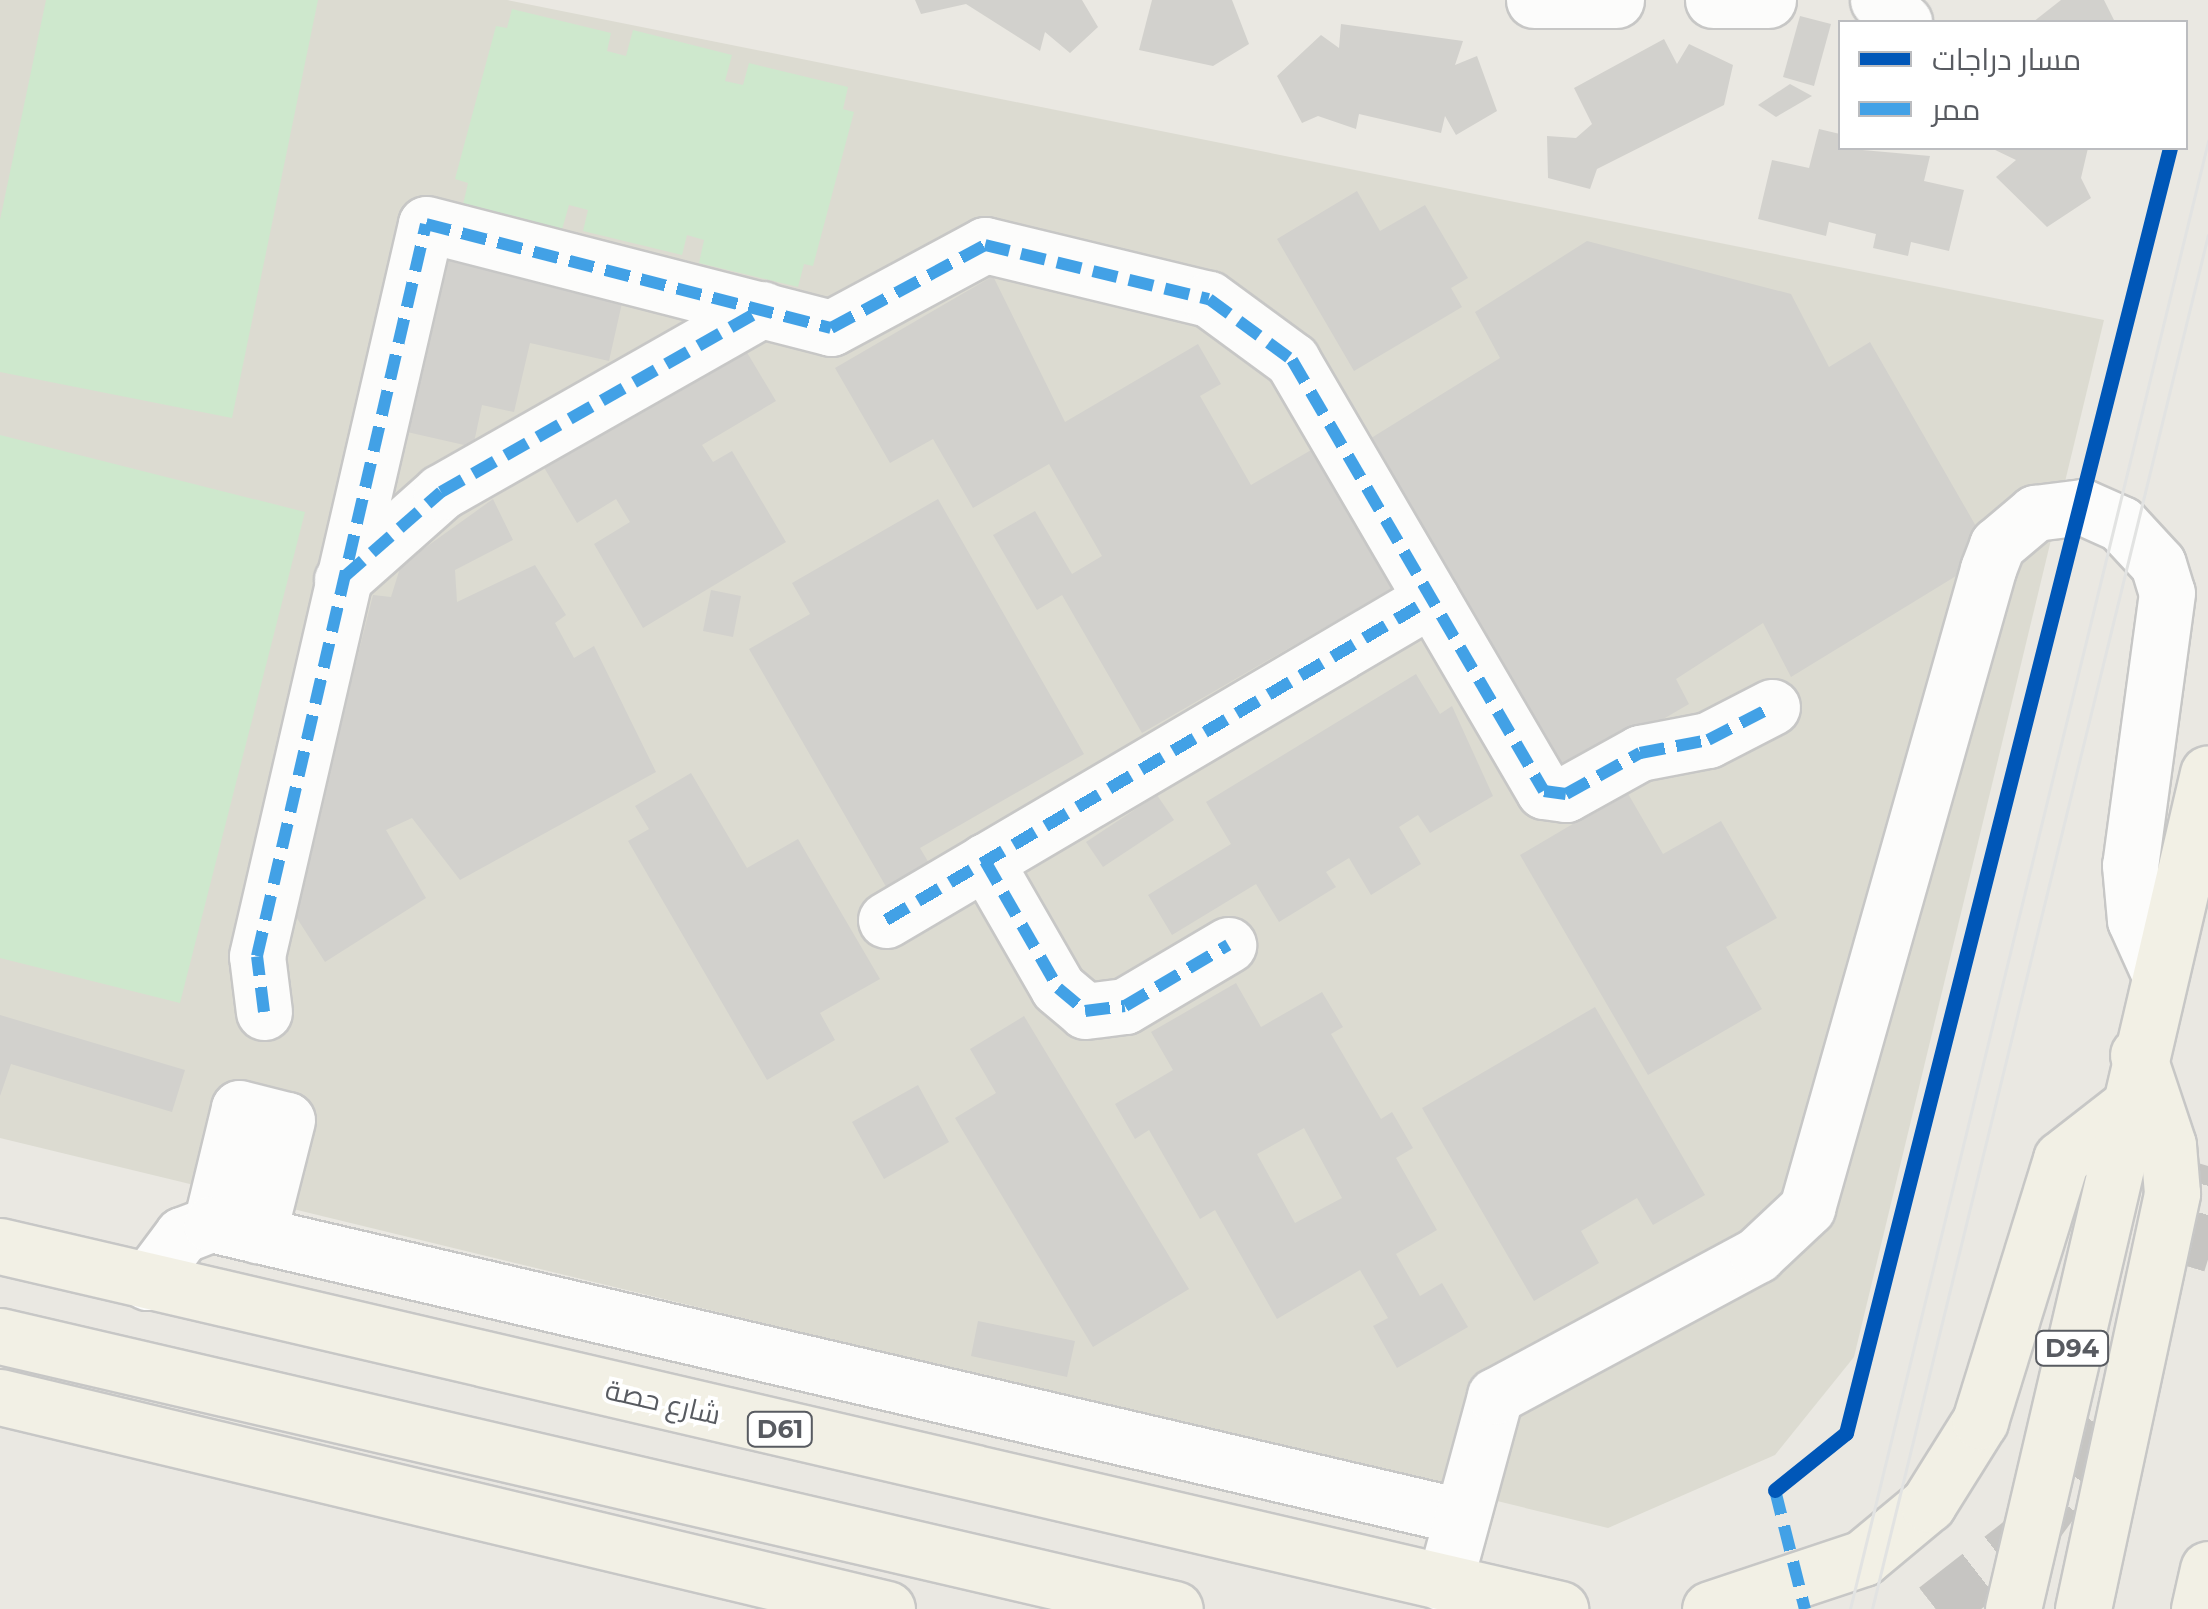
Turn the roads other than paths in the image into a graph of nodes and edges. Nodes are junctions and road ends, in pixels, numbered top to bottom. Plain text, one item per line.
1 (1534, 0) edge
2 (1616, 0) edge
3 (1712, 0) edge
4 (1768, 0) edge
5 (1878, 0) edge
6 (1902, 20) edge
7 (763, 309) junction
8 (342, 580) junction
9 (1432, 599) junction
10 (1772, 707) dead end
11 (2208, 773) edge
12 (984, 861) junction
13 (886, 920) dead end
14 (1228, 944) dead end
15 (2158, 971) junction
16 (264, 1012) dead end
17 (2138, 1056) junction
18 (2125, 1109) junction
19 (263, 1114) dead end
20 (235, 1230) junction
21 (0, 1246) edge
22 (147, 1282) junction
23 (0, 1336) edge
24 (0, 1398) edge
25 (0, 1425) edge
26 (111, 1426) junction
27 (1460, 1516) junction
28 (2208, 1569) edge
29 (1444, 1584) junction
30 (887, 1609) edge
31 (1175, 1609) edge
32 (1560, 1609) edge
33 (1710, 1609) edge
34 (2013, 1609) edge
35 (2083, 1609) edge
36 (2198, 1609) edge

1 - 2 street
3 - 4 street
5 - 6 street
7 - 8 street
7 - 8 street
7 - 9 street
8 - 16 street
9 - 10 street
9 - 12 street
11 - 15 main road, D94
12 - 13 street
12 - 14 street
15 - 17 main road, D94
15 - 27 street
17 - 18 main road, D94
17 - 35 main road
18 - 33 main road
18 - 34 main road, D94
19 - 20 street
20 - 22 street
20 - 27 street
21 - 22 main road, شارع حصة / D61
22 - 29 main road, شارع حصة / D61
23 - 31 main road
24 - 26 main road
25 - 26 main road
26 - 30 main road
27 - 29 street
28 - 36 main road
29 - 32 main road, شارع حصة / D61

